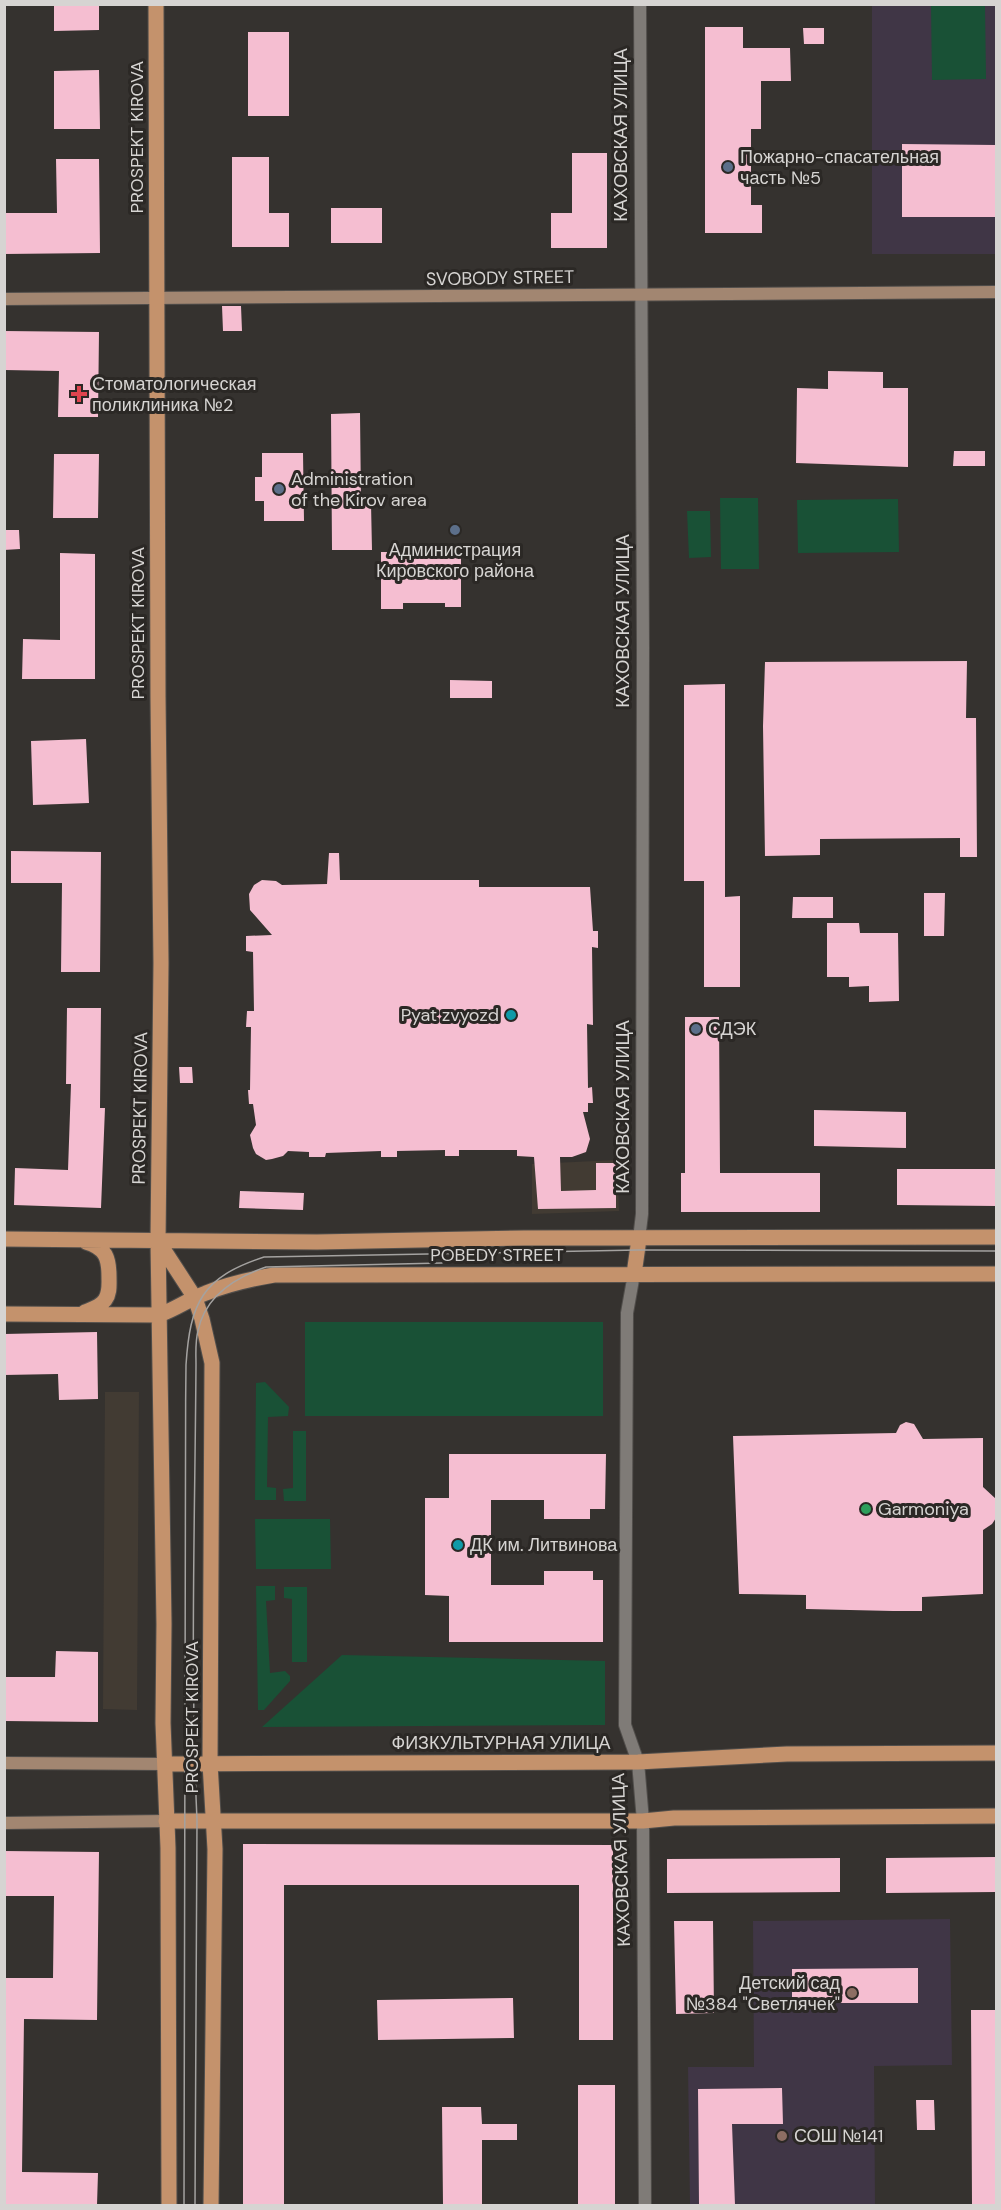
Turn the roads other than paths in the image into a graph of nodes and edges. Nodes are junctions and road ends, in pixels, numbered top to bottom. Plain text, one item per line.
1 (156, 4) edge
2 (640, 4) edge
3 (996, 292) edge
4 (642, 294) junction
5 (158, 298) junction
6 (4, 299) edge
7 (996, 1237) edge
8 (4, 1239) edge
9 (639, 1239) junction
10 (81, 1240) junction
11 (158, 1241) junction
12 (634, 1274) junction
13 (996, 1274) edge
14 (195, 1298) junction
15 (81, 1313) junction
16 (4, 1314) edge
17 (159, 1315) junction
18 (996, 1752) edge
19 (638, 1762) junction
20 (4, 1763) edge
21 (210, 1763) junction
22 (165, 1764) junction
23 (996, 1816) edge
24 (214, 1820) junction
25 (166, 1821) junction
26 (643, 1821) junction
27 (4, 1823) edge
28 (169, 2205) edge
29 (211, 2205) edge
30 (645, 2205) edge

1 - 5 main road, PROSPEKT KIROVA
2 - 4 street, КАХОВСКАЯ УЛИЦА
3 - 4 street, SVOBODY STREET
4 - 5 street, SVOBODY STREET
4 - 9 street, КАХОВСКАЯ УЛИЦА
5 - 6 street, SVOBODY STREET
5 - 11 main road, PROSPEKT KIROVA
7 - 9 main road, POBEDY STREET
8 - 10 main road, POBEDY STREET
9 - 11 main road, POBEDY STREET
9 - 12 main road, КАХОВСКАЯ УЛИЦА
10 - 11 main road, POBEDY STREET
10 - 15 main road
11 - 14 main road, PROSPEKT KIROVA
11 - 17 main road, PROSPEKT KIROVA
12 - 13 main road, POBEDY STREET
12 - 14 main road, POBEDY STREET
12 - 19 street, КАХОВСКАЯ УЛИЦА
14 - 17 main road, POBEDY STREET
14 - 21 main road, PROSPEKT KIROVA
15 - 16 main road, POBEDY STREET
15 - 17 main road, POBEDY STREET
17 - 22 main road, PROSPEKT KIROVA
18 - 19 main road, ФИЗКУЛЬТУРНАЯ УЛИЦА
19 - 21 main road, ФИЗКУЛЬТУРНАЯ УЛИЦА
19 - 26 street, КАХОВСКАЯ УЛИЦА
20 - 22 street, ФИЗКУЛЬТУРНАЯ УЛИЦА
21 - 22 main road, ФИЗКУЛЬТУРНАЯ УЛИЦА
21 - 24 main road, PROSPEKT KIROVA
22 - 25 main road, PROSPEKT KIROVA
23 - 26 main road
24 - 25 main road
24 - 26 main road
24 - 29 main road, PROSPEKT KIROVA
25 - 27 street
25 - 28 main road, PROSPEKT KIROVA
26 - 30 street, КАХОВСКАЯ УЛИЦА

